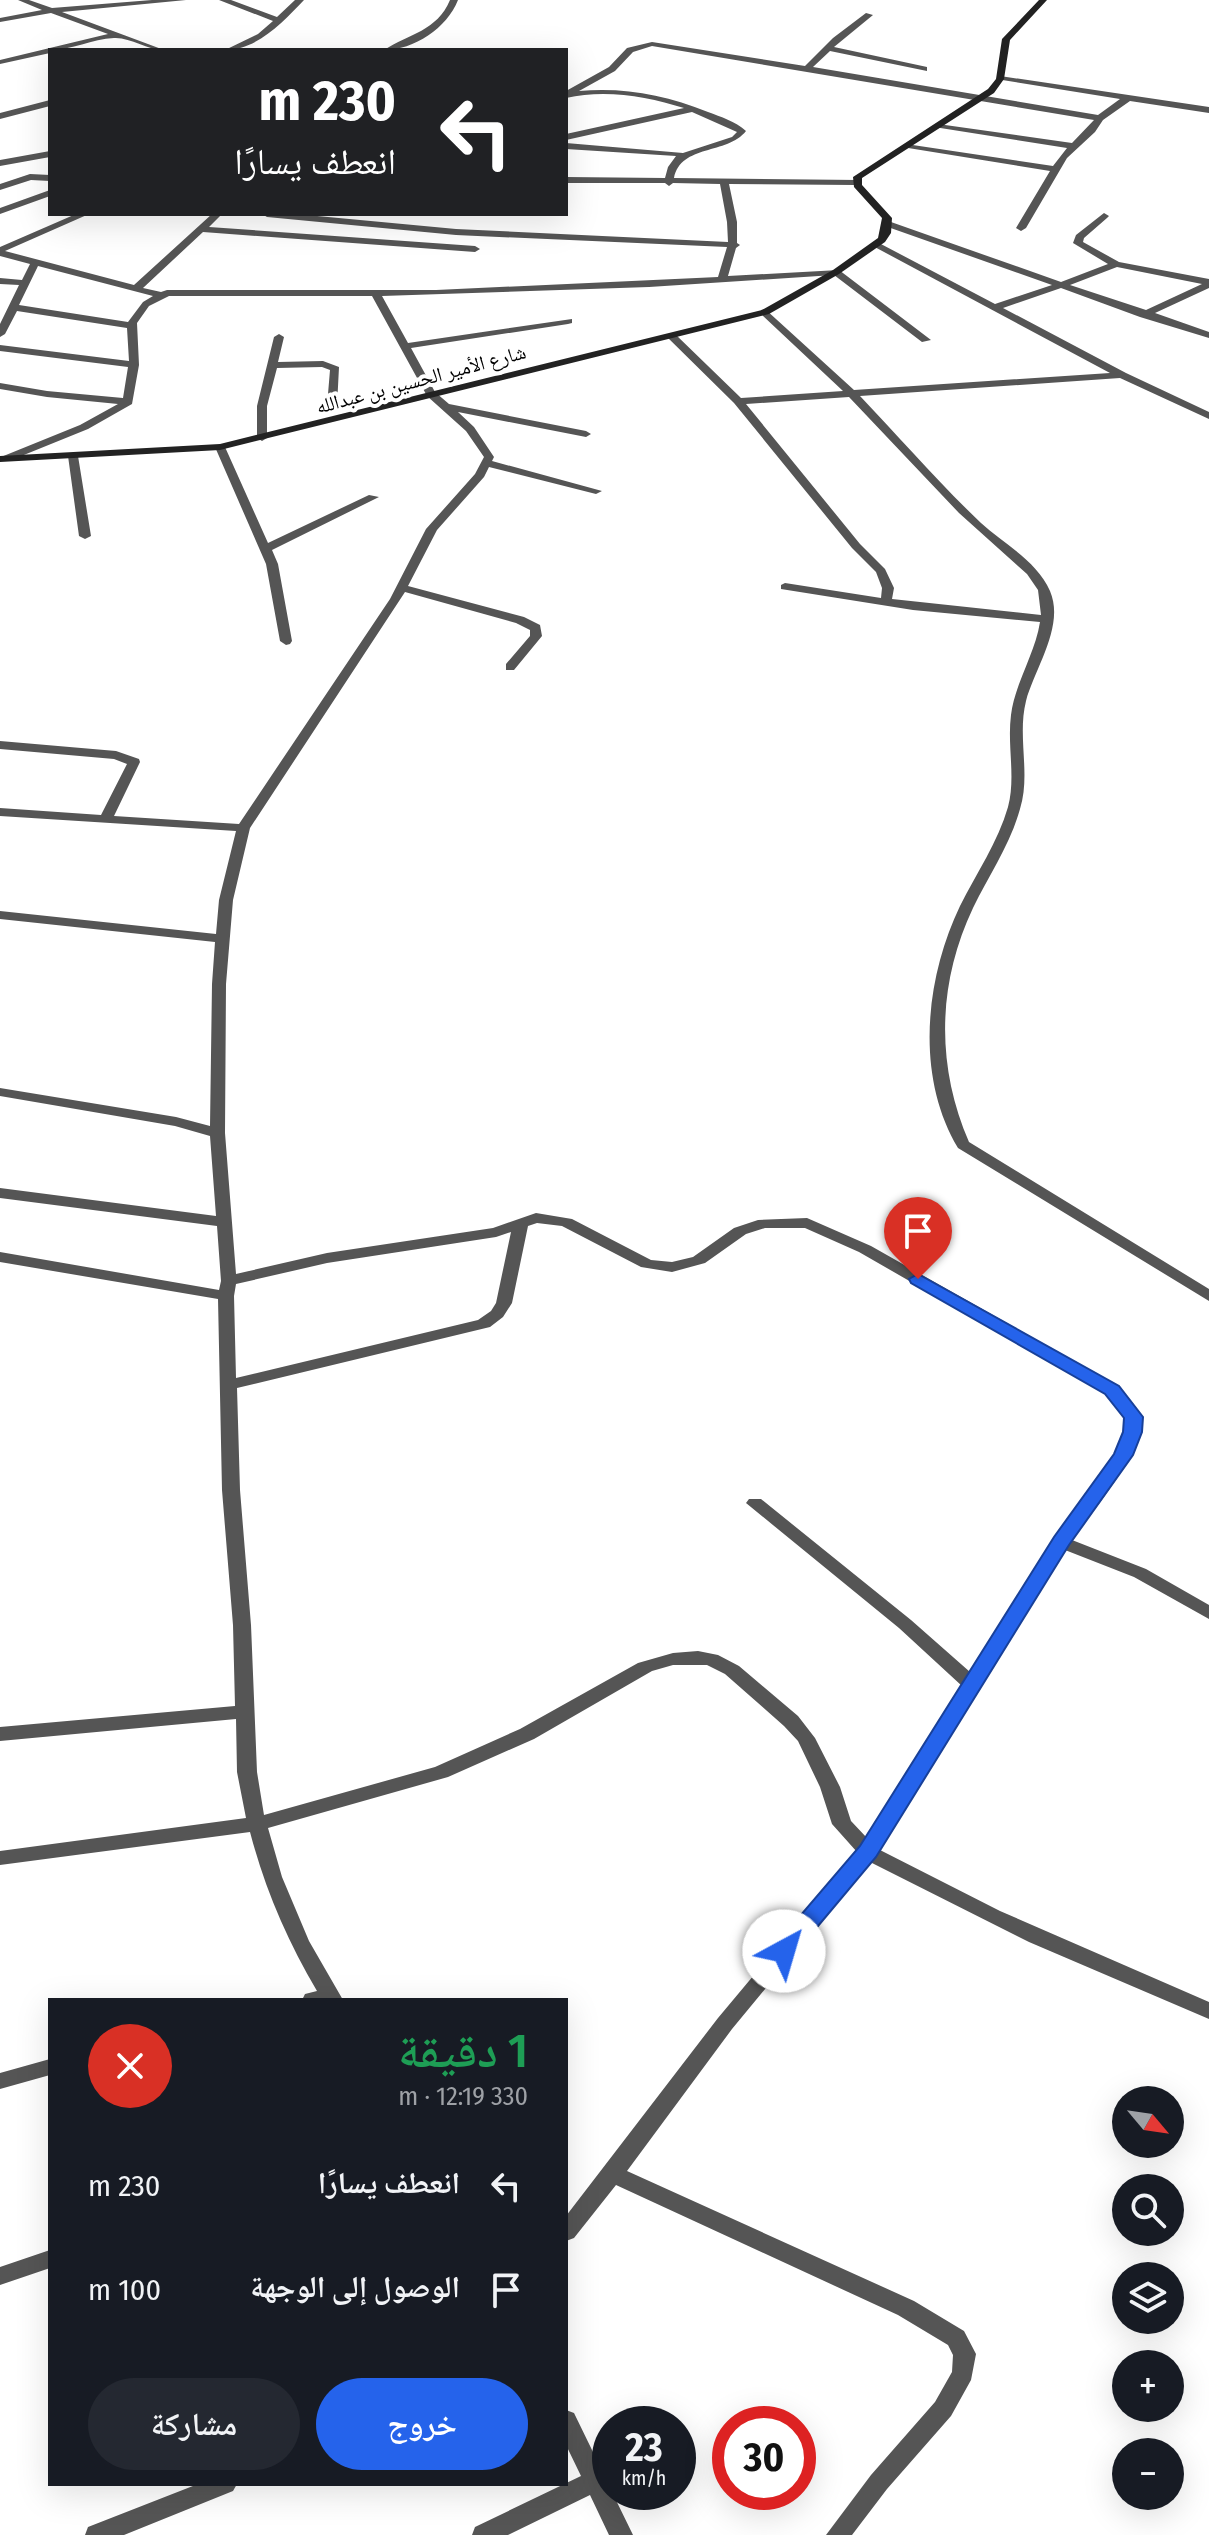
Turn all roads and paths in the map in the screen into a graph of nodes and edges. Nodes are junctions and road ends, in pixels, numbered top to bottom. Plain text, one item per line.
1 (22, 0) edge
2 (182, 0) edge
3 (223, 0) edge
4 (300, 0) edge
5 (454, 0) edge
6 (1043, 0) edge
7 (55, 10) junction
8 (869, 15) dead end
9 (0, 20) edge
10 (279, 20) junction
11 (115, 35) junction
12 (60, 48) edge
13 (154, 48) edge
14 (234, 48) edge
15 (392, 48) edge
16 (829, 48) junction
17 (48, 51) edge
18 (0, 62) edge
19 (924, 69) dead end
20 (806, 70) junction
21 (1000, 79) junction
22 (568, 94) edge
23 (568, 95) edge
24 (981, 98) junction
25 (1128, 98) junction
26 (48, 104) edge
27 (694, 109) junction
28 (1209, 110) edge
29 (0, 116) edge
30 (1100, 118) junction
31 (938, 127) junction
32 (568, 137) edge
33 (568, 146) edge
34 (1073, 146) junction
35 (906, 147) junction
36 (0, 152) edge
37 (48, 154) edge
38 (682, 156) junction
39 (15, 160) junction
40 (0, 163) edge
41 (1055, 169) junction
42 (48, 178) edge
43 (568, 180) edge
44 (855, 182) junction
45 (669, 183) junction
46 (724, 183) junction
47 (0, 187) edge
48 (48, 194) edge
49 (0, 211) edge
50 (80, 216) edge
51 (215, 216) edge
52 (288, 216) edge
53 (1104, 216) dead end
54 (888, 224) junction
55 (1021, 228) dead end
56 (201, 229) junction
57 (735, 245) junction
58 (876, 245) junction
59 (475, 249) dead end
60 (0, 252) edge
61 (35, 263) junction
62 (1116, 264) junction
63 (836, 272) junction
64 (722, 280) junction
65 (0, 281) edge
66 (25, 283) junction
67 (1209, 283) edge
68 (1061, 285) junction
69 (135, 290) junction
70 (375, 293) junction
71 (159, 295) junction
72 (13, 307) junction
73 (993, 308) junction
74 (765, 312) junction
75 (1144, 315) junction
76 (568, 321) dead end
77 (132, 326) junction
78 (0, 334) edge
79 (670, 335) junction
80 (1209, 335) edge
81 (279, 337) dead end
82 (926, 340) dead end
83 (407, 346) junction
84 (0, 348) edge
85 (134, 365) junction
86 (272, 365) junction
87 (1122, 375) junction
88 (0, 386) edge
89 (851, 393) junction
90 (431, 394) junction
91 (738, 401) junction
92 (128, 402) junction
93 (332, 406) dead end
94 (446, 407) junction
95 (1209, 416) edge
96 (586, 434) dead end
97 (262, 438) junction
98 (220, 447) junction
99 (73, 456) junction
100 (4, 457) edge
101 (487, 463) junction
102 (596, 491) dead end
103 (373, 497) dead end
104 (85, 536) dead end
105 (267, 548) junction
106 (785, 587) dead end
107 (402, 588) junction
108 (886, 602) junction
109 (1046, 619) junction
110 (286, 641) dead end
111 (510, 667) dead end
112 (0, 745) edge
113 (0, 812) edge
114 (105, 820) junction
115 (243, 828) junction
116 (0, 915) edge
117 (222, 939) junction
118 (0, 1092) edge
119 (217, 1133) junction
120 (0, 1193) edge
121 (223, 1222) junction
122 (520, 1225) junction
123 (0, 1257) edge
124 (227, 1288) junction
125 (1209, 1296) edge
126 (228, 1385) junction
127 (755, 1503) dead end
128 (1061, 1542) junction
129 (1209, 1613) edge
130 (972, 1684) junction
131 (245, 1712) junction
132 (0, 1734) edge
133 (256, 1824) junction
134 (868, 1852) junction
135 (0, 1858) edge
136 (325, 1998) edge
137 (1209, 2011) edge
138 (48, 2068) edge
139 (0, 2081) edge
140 (615, 2175) junction
141 (568, 2230) edge
142 (48, 2260) edge
143 (0, 2276) edge
144 (568, 2424) edge
145 (592, 2475) edge
146 (592, 2482) edge
147 (220, 2486) edge
148 (609, 2510) edge
149 (97, 2535) edge
150 (484, 2535) edge
151 (621, 2535) edge
152 (838, 2535) edge

1 - 7 street
2 - 7 street
3 - 10 street
4 - 10 street
5 - 15 street
6 - 21 street
7 - 9 street
7 - 11 street
8 - 16 street
10 - 14 street
11 - 12 street
11 - 13 street
16 - 19 street
16 - 20 street
17 - 18 street
20 - 22 street
20 - 24 street
21 - 24 street
21 - 25 street
23 - 27 street
24 - 30 street
24 - 31 street
25 - 28 street
25 - 30 street
26 - 29 street
27 - 32 street
27 - 38 street
30 - 34 street
31 - 34 street
31 - 35 street
33 - 38 street
34 - 41 street
35 - 41 street
35 - 44 street
36 - 39 street
37 - 39 street
38 - 45 street
39 - 40 street
41 - 55 street
42 - 47 street
43 - 45 street
44 - 46 street
44 - 54 street
45 - 46 street
46 - 57 street
48 - 49 street
50 - 60 street
51 - 56 street
52 - 57 street
53 - 62 street
54 - 58 street
54 - 68 street
56 - 59 street
56 - 69 street
57 - 64 street
58 - 63 street, شارع الأمير الحسين بن عبدالله
58 - 73 street
60 - 61 street
61 - 66 street
61 - 69 street
62 - 67 street
62 - 68 street
63 - 64 street
63 - 74 street, شارع الأمير الحسين بن عبدالله
63 - 82 street
64 - 70 street
65 - 66 street
66 - 72 street
67 - 75 street
68 - 73 street
68 - 75 street
69 - 71 street
70 - 71 street
70 - 83 street
71 - 77 street
72 - 77 street
72 - 78 street
73 - 87 street
74 - 79 street, شارع الأمير الحسين بن عبدالله
74 - 89 street
75 - 80 street
76 - 83 street
77 - 85 street
79 - 90 street, شارع الأمير الحسين بن عبدالله
79 - 91 street
81 - 86 street
83 - 90 street
84 - 85 street
85 - 92 street
86 - 93 street
86 - 97 street
87 - 89 street
87 - 95 street
88 - 92 street
89 - 91 street
89 - 109 street
90 - 94 street
90 - 97 street, شارع الأمير الحسين بن عبدالله
91 - 108 street
92 - 100 street
94 - 96 street
94 - 101 street
97 - 98 street, شارع الأمير الحسين بن عبدالله
98 - 99 street, شارع الأمير الحسين بن عبدالله
98 - 105 street
99 - 100 street, شارع الأمير الحسين بن عبدالله
99 - 104 street
101 - 102 street
101 - 107 street
103 - 105 street
105 - 110 street
106 - 108 street
107 - 111 street
107 - 115 street
108 - 109 street
109 - 125 street
112 - 114 street
113 - 114 street
114 - 115 street
115 - 117 street
116 - 117 street
117 - 119 street
118 - 119 street
119 - 121 street
120 - 121 street
121 - 124 street
122 - 124 street
122 - 126 street
122 - 128 street
123 - 124 street
124 - 126 street
126 - 131 street
127 - 130 street
128 - 129 street
128 - 130 street
130 - 134 street
131 - 132 street
131 - 133 street
133 - 134 street
133 - 135 street
133 - 136 street
134 - 137 street
134 - 140 street
138 - 139 street
140 - 141 street
140 - 152 street
142 - 143 street
144 - 145 street
146 - 150 street
147 - 149 street
148 - 151 street

